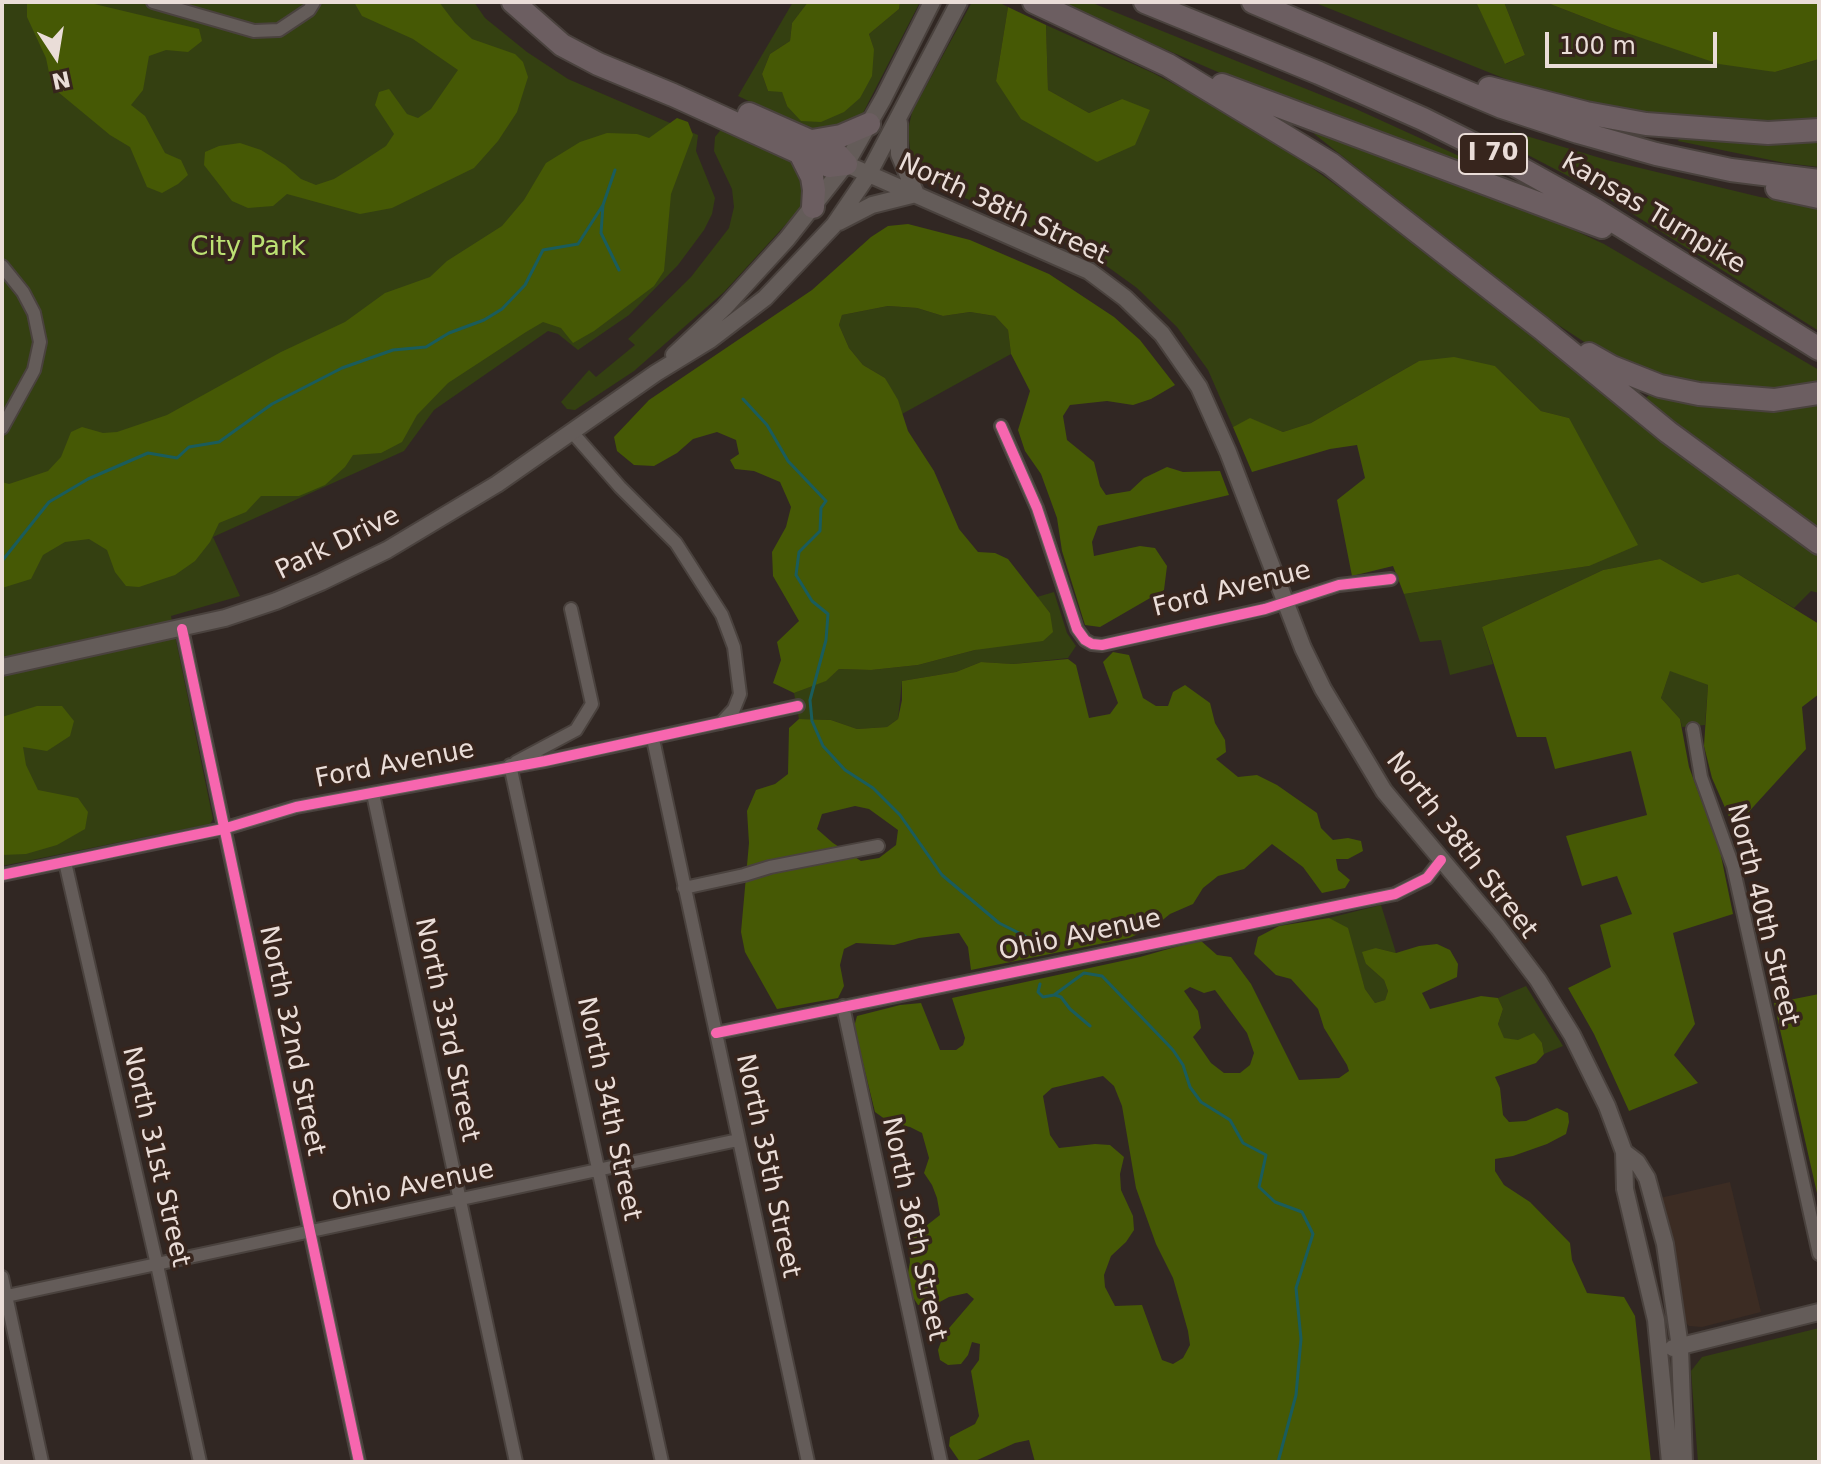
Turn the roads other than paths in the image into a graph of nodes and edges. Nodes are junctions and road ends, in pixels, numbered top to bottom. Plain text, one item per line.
1 (153, 2) edge
2 (314, 2) edge
3 (513, 2) edge
4 (532, 2) edge
5 (932, 2) edge
6 (959, 2) edge
7 (1145, 2) edge
8 (1253, 2) edge
9 (1041, 6) edge
10 (1168, 65) junction
11 (1398, 65) junction
12 (677, 90) junction
13 (899, 116) junction
14 (869, 124) junction
15 (1819, 130) edge
16 (806, 147) junction
17 (846, 164) junction
18 (1731, 170) junction
19 (868, 175) junction
20 (1819, 181) edge
21 (916, 194) junction
22 (1819, 197) edge
23 (813, 207) junction
24 (834, 225) junction
25 (1662, 252) junction
26 (2, 266) edge
27 (1541, 328) junction
28 (1819, 349) edge
29 (656, 373) junction
30 (1819, 393) edge
31 (1001, 426) dead end
32 (2, 428) edge
33 (571, 431) junction
34 (1819, 543) edge
35 (1391, 579) dead end
36 (1285, 601) junction
37 (571, 609) dead end
38 (182, 629) junction
39 (2, 667) edge
40 (798, 706) dead end
41 (721, 724) junction
42 (1693, 729) dead end
43 (653, 739) junction
44 (510, 765) junction
45 (373, 794) junction
46 (223, 829) junction
47 (878, 846) dead end
48 (1441, 860) junction
49 (65, 862) junction
50 (2, 875) edge
51 (684, 888) junction
52 (843, 1006) junction
53 (716, 1033) junction
54 (738, 1140) junction
55 (1624, 1152) junction
56 (599, 1170) junction
57 (459, 1199) junction
58 (310, 1232) junction
59 (1819, 1254) edge
60 (157, 1265) junction
61 (2, 1277) edge
62 (4, 1296) edge
63 (1819, 1312) edge
64 (1680, 1347) junction
65 (1660, 1351) junction
66 (42, 1462) edge
67 (200, 1462) edge
68 (359, 1462) edge
69 (516, 1462) edge
70 (662, 1462) edge
71 (808, 1462) edge
72 (941, 1462) edge
73 (1670, 1462) edge
74 (1684, 1462) edge

1 - 2 street
3 - 12 highway
4 - 12 highway
5 - 14 main road, Park Drive
6 - 13 main road, Park Drive
7 - 25 highway, Kansas Turnpike / I 70
8 - 11 highway, Kansas Turnpike / I 70
9 - 10 highway
10 - 25 highway
10 - 27 highway
11 - 15 highway
11 - 18 highway, Kansas Turnpike / I 70
12 - 16 highway
13 - 19 main road, Park Drive
13 - 21 main road
14 - 16 highway
14 - 17 main road, Park Drive
16 - 17 highway
16 - 23 highway
17 - 19 main road, North 38th Street
17 - 23 main road, Park Drive
18 - 20 highway, Kansas Turnpike / I 70
18 - 22 highway
19 - 21 main road, North 38th Street
19 - 24 main road, Park Drive
21 - 24 main road
21 - 36 main road, North 38th Street
23 - 29 main road, Park Drive
24 - 29 main road, Park Drive
25 - 28 highway, Kansas Turnpike / I 70
26 - 32 street
27 - 30 highway
27 - 34 highway
29 - 33 main road, Park Drive
31 - 36 street, Ford Avenue
33 - 38 main road, Park Drive
33 - 41 street
35 - 36 street, Ford Avenue
36 - 48 main road, North 38th Street
37 - 44 street
38 - 39 main road, Park Drive
38 - 46 street, North 32nd Street
40 - 41 street, Ford Avenue
41 - 43 street, Ford Avenue
42 - 59 street, North 40th Street
43 - 44 street, Ford Avenue
43 - 51 street, North 35th Street
44 - 45 street, Ford Avenue
44 - 56 street, North 34th Street
45 - 46 street, Ford Avenue
45 - 57 street, North 33rd Street
46 - 49 street, Ford Avenue
46 - 58 street, North 32nd Street
47 - 51 street
48 - 52 street, Ohio Avenue
48 - 55 main road, North 38th Street
49 - 50 street, Ford Avenue
49 - 60 street, North 31st Street
51 - 53 street, North 35th Street
52 - 53 street, Ohio Avenue
52 - 72 street, North 36th Street
53 - 54 street, North 35th Street
54 - 56 street, Ohio Avenue
54 - 71 street, North 35th Street
55 - 64 main road, North 38th Street
55 - 65 main road, North 38th Street
56 - 57 street, Ohio Avenue
56 - 70 street, North 34th Street
57 - 58 street, Ohio Avenue
57 - 69 street, North 33rd Street
58 - 60 street, Ohio Avenue
58 - 68 street, North 32nd Street
60 - 62 street, Ohio Avenue
60 - 67 street, North 31st Street
61 - 62 street
62 - 66 street
63 - 64 main road
64 - 65 main road
64 - 74 main road, North 38th Street
65 - 73 main road, North 38th Street

